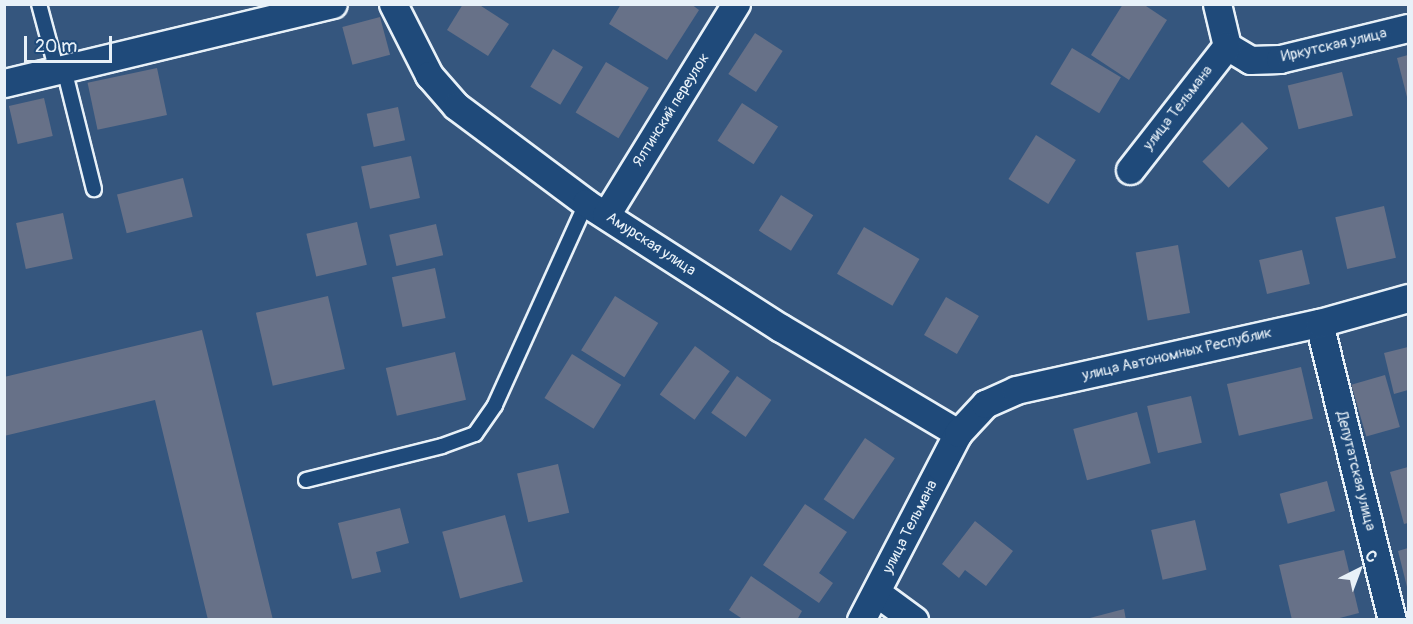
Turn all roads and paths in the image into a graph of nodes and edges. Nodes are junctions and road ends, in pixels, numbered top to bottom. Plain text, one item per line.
1 (39, 4) edge
2 (333, 4) edge
3 (393, 4) edge
4 (736, 4) edge
5 (1217, 4) edge
6 (1408, 28) edge
7 (1227, 46) junction
8 (60, 70) junction
9 (4, 83) edge
10 (1130, 170) dead end
11 (94, 189) dead end
12 (596, 209) junction
13 (1408, 298) edge
14 (1319, 322) junction
15 (958, 433) junction
16 (306, 480) dead end
17 (876, 593) junction
18 (861, 620) edge
19 (914, 620) edge
20 (1392, 620) edge

1 - 8 lane
2 - 8 street
3 - 12 street, Амурская улица
4 - 12 street, Ялтинский переулок
5 - 7 street
6 - 7 street, Иркутская улица
7 - 10 street, улица Тельмана
8 - 9 street
8 - 11 lane
12 - 15 street, Амурская улица
12 - 16 lane
13 - 14 street, улица Автономных Республик
14 - 15 street, улица Автономных Республик
14 - 20 street, Депутатская улица
15 - 17 street, улица Тельмана
17 - 18 street, улица Тельмана
17 - 19 street

